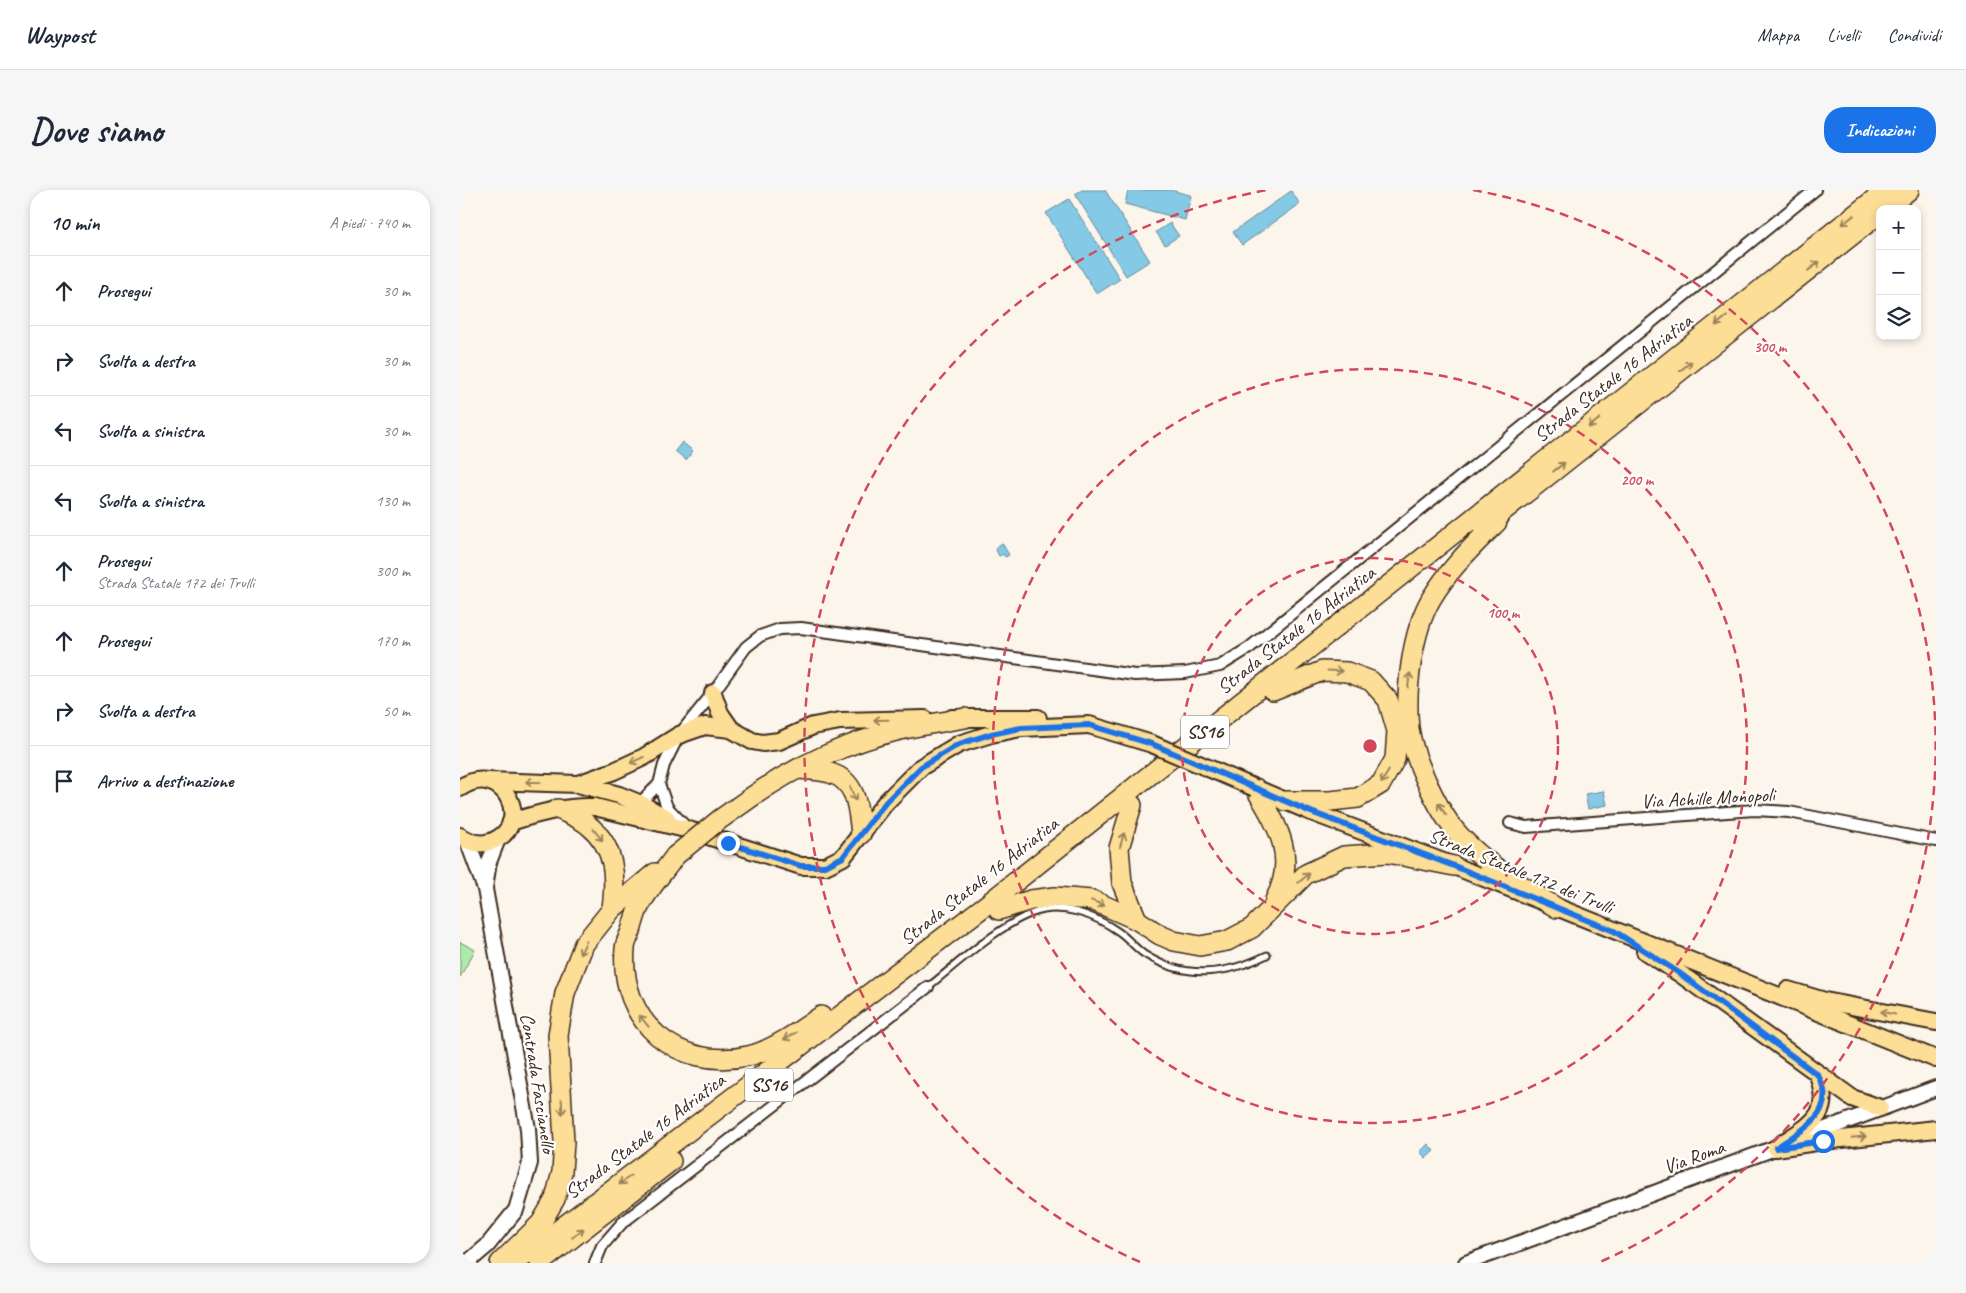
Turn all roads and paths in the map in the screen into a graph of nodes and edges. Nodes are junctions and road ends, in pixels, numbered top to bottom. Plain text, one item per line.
1 (1815, 190) edge
2 (1886, 190) edge
3 (1909, 190) edge
4 (1891, 205) edge
5 (1876, 216) edge
6 (1530, 490) junction
7 (1272, 691) junction
8 (713, 693) junction
9 (965, 718) junction
10 (1089, 725) junction
11 (731, 729) junction
12 (679, 736) junction
13 (798, 769) junction
14 (489, 781) junction
15 (578, 784) junction
16 (658, 784) junction
17 (463, 785) edge
18 (1255, 788) junction
19 (1285, 801) junction
20 (641, 804) junction
21 (1132, 805) junction
22 (558, 809) junction
23 (626, 814) junction
24 (511, 822) junction
25 (1510, 823) dead end
26 (689, 830) junction
27 (861, 834) junction
28 (463, 838) edge
29 (498, 839) junction
30 (1936, 841) edge
31 (675, 856) junction
32 (1454, 866) junction
33 (1018, 881) junction
34 (485, 889) junction
35 (1557, 908) junction
36 (612, 910) junction
37 (999, 910) junction
38 (1269, 912) junction
39 (1137, 920) junction
40 (1614, 931) junction
41 (1267, 955) dead end
42 (1704, 967) junction
43 (928, 987) joint
44 (1936, 1022) edge
45 (1936, 1059) edge
46 (1818, 1075) junction
47 (1936, 1088) edge
48 (1880, 1108) junction
49 (1936, 1129) edge
50 (1776, 1148) junction
51 (1493, 1258) edge
52 (467, 1263) edge
53 (500, 1263) edge
54 (515, 1263) edge
55 (540, 1263) edge
56 (595, 1263) edge
57 (1466, 1263) edge

1 - 8 street
2 -> 33 highway, Strada Statale 16 Adriatica / SS16
3 - 4 highway
6 -> 5 highway, Strada Statale 16 Adriatica / SS16
6 - 7 highway, Strada Statale 16 Adriatica / SS16
35 -> 6 highway
7 -> 19 highway
7 - 21 highway, Strada Statale 16 Adriatica / SS16
8 - 11 main road
8 - 12 street
9 - 10 main road
9 -> 11 main road
9 - 13 highway
10 - 18 main road, Strada Statale 172 dei Trulli, bridge
10 - 27 main road
11 - 12 main road
12 -> 15 main road
12 - 16 street
13 -> 27 highway
13 - 31 highway, bridge
15 -> 14 main road
14 - 17 main road
14 - 24 main road
15 - 20 main road
16 - 20 street
16 - 26 street
18 - 19 main road, Strada Statale 172 dei Trulli
18 - 38 highway
19 - 32 main road, Strada Statale 172 dei Trulli
20 - 23 street
20 - 26 main road
21 - 37 highway, Strada Statale 16 Adriatica / SS16
39 -> 21 highway
22 - 23 main road
22 - 24 main road
22 -> 36 highway
23 - 26 main road
24 - 29 main road
25 - 30 street, Via Achille Monopoli
26 - 27 main road
28 - 29 main road
28 - 34 street, Contrada Fascianello
29 - 34 street, Contrada Fascianello
33 -> 31 highway
31 - 36 highway
32 - 35 main road, Strada Statale 172 dei Trulli
38 -> 32 highway
33 -> 54 highway, Strada Statale 16 Adriatica / SS16
34 - 52 street, Contrada Fascianello
35 - 40 main road, Strada Statale 172 dei Trulli
36 -> 53 highway
37 -> 39 highway
55 -> 37 highway, Strada Statale 16 Adriatica / SS16
38 - 39 highway
40 - 42 main road, Strada Statale 172 dei Trulli
40 - 46 main road
41 - 43 lane
44 -> 42 main road
42 - 45 main road, Strada Statale 172 dei Trulli
43 - 56 street
46 - 48 main road
46 - 50 main road
47 - 48 street, Via Roma
48 - 50 street, Via Roma
50 -> 49 main road
50 - 51 street, Via Roma
51 - 57 street, Via Roma

